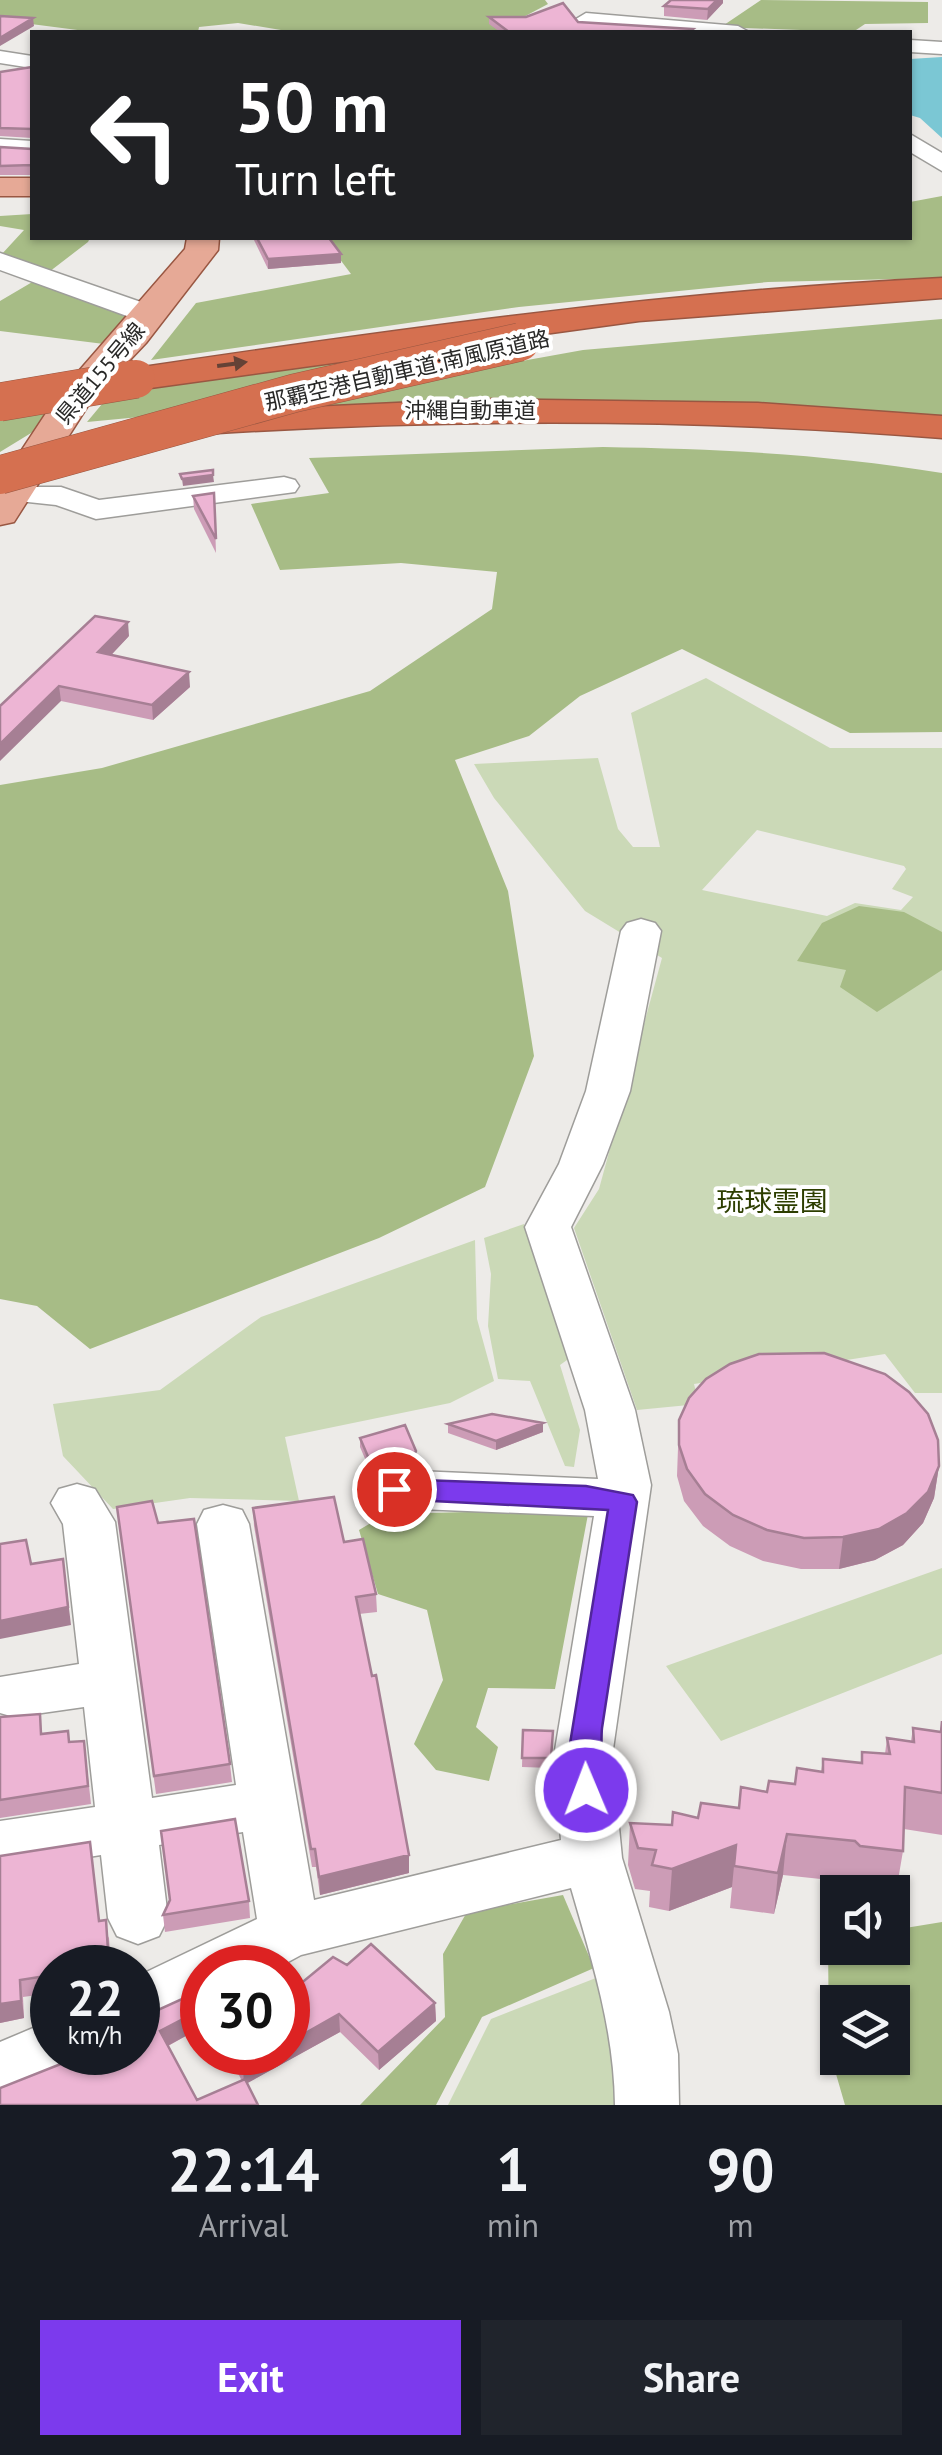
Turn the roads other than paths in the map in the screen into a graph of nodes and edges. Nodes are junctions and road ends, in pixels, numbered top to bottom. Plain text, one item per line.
1 (570, 0) edge
2 (727, 9) dead end
3 (592, 26) edge
4 (696, 29) junction
5 (710, 30) edge
6 (912, 46) edge
7 (942, 48) edge
8 (0, 57) edge
9 (30, 62) edge
10 (912, 142) edge
11 (0, 146) edge
12 (30, 148) edge
13 (942, 164) edge
14 (0, 187) edge
15 (30, 187) edge
16 (204, 240) edge
17 (0, 260) edge
18 (942, 288) edge
19 (942, 302) edge
20 (148, 314) junction
21 (119, 374) junction
22 (0, 386) edge
23 (0, 402) edge
24 (942, 427) edge
25 (140, 436) junction
26 (0, 444) edge
27 (942, 445) edge
28 (3, 486) edge
29 (284, 486) dead end
30 (642, 930) dead end
31 (394, 1489) dead end
32 (623, 1502) junction
33 (77, 1503) dead end
34 (224, 1524) dead end
35 (108, 1682) junction
36 (14, 1695) dead end
37 (267, 1804) junction
38 (126, 1827) junction
39 (0, 1846) edge
40 (592, 1858) junction
41 (138, 1918) dead end
42 (290, 1932) junction
43 (263, 1945) edge
44 (30, 2059) edge
45 (0, 2074) edge
46 (647, 2105) edge

1 - 3 street
2 - 4 street
3 - 4 street
4 - 5 street
6 - 7 street
8 - 9 street
10 - 13 street
11 - 12 street
14 - 15 main road
16 - 20 main road, 県道155号線
17 - 20 street
21 -> 18 highway, 那覇空港自動車道;南風原道路
19 - 28 highway, 那覇空港自動車道;南風原道路, bridge
20 - 21 main road, 県道155号線
21 - 22 street
21 - 23 highway, 那覇空港自動車道;南風原道路, bridge
21 - 28 main road, 県道155号線
24 - 25 highway, 沖縄自動車道
25 - 26 highway, 沖縄自動車道
25 - 27 highway, 沖縄自動車道
25 - 28 highway, 沖縄自動車道, bridge
28 - 29 street
30 - 32 street
31 - 32 street
32 - 40 street
33 - 35 street
34 - 37 street
35 - 36 street
35 - 38 street
37 - 38 street
37 - 42 street
38 - 39 street
38 - 41 street
40 - 42 street
40 - 46 street
42 - 43 street
44 - 45 street

